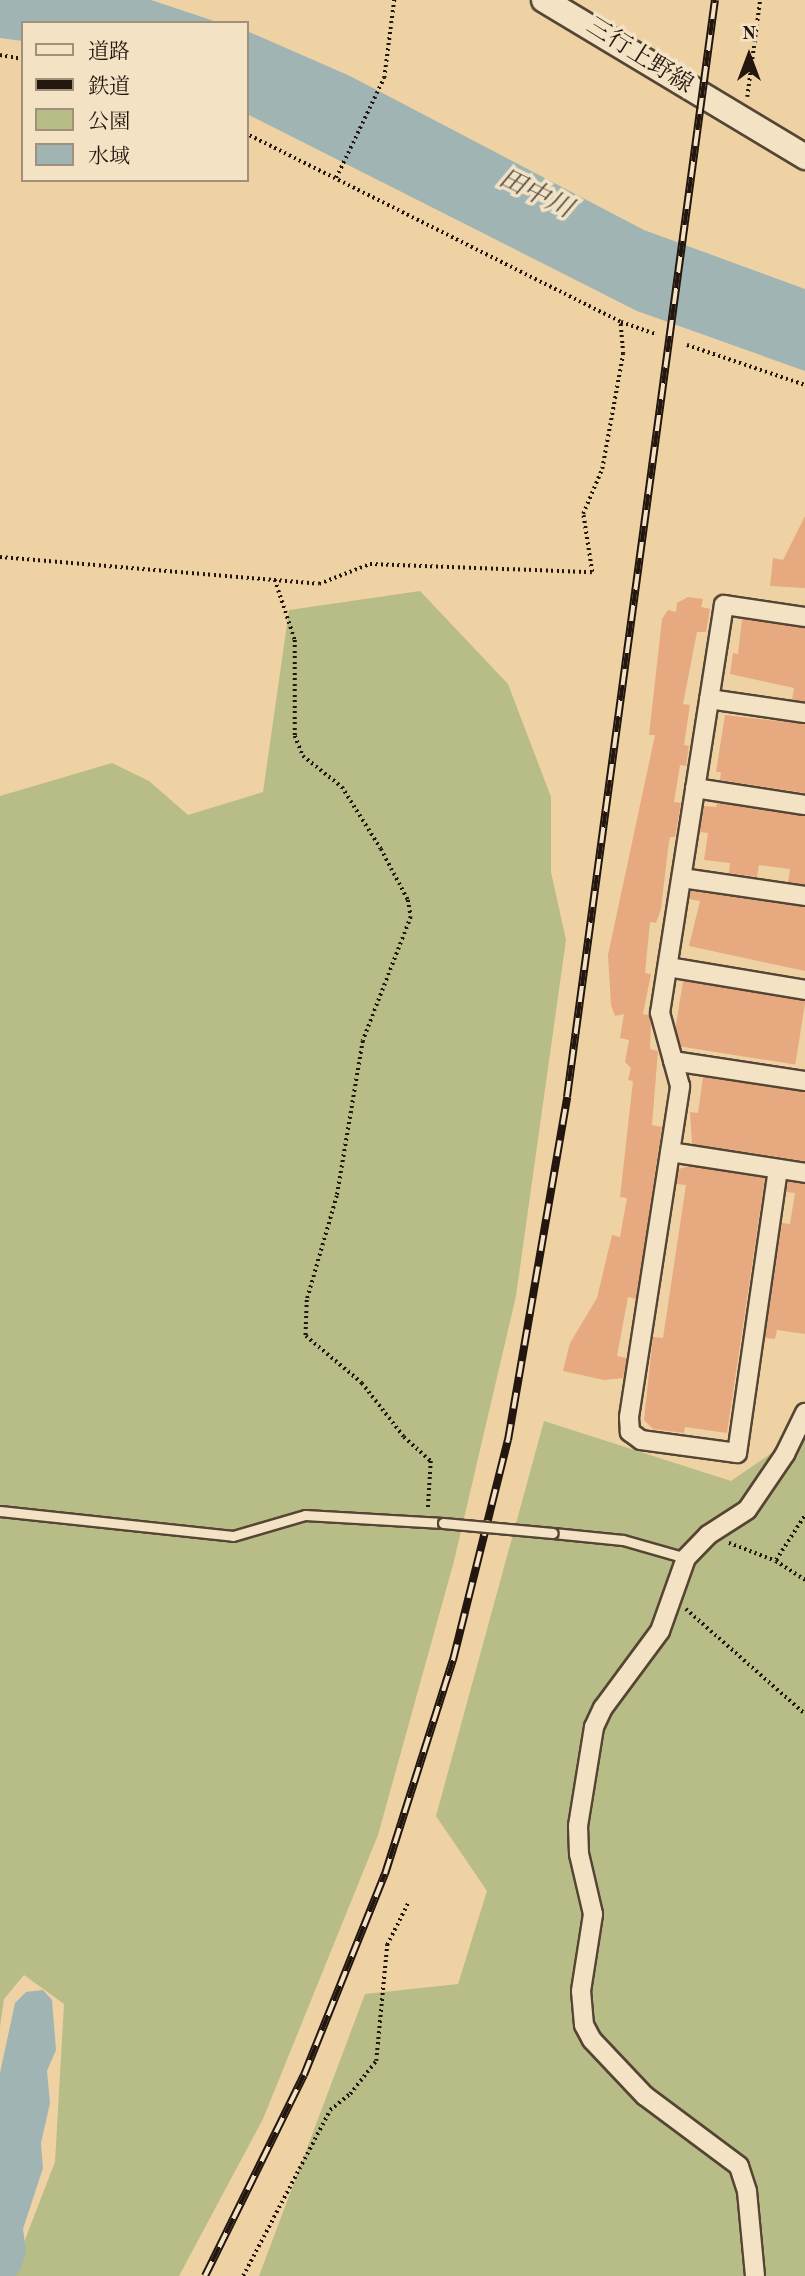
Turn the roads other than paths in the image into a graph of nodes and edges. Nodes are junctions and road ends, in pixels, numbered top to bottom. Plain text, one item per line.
1 (544, 0) edge
2 (805, 157) edge
3 (805, 617) edge
4 (709, 699) junction
5 (805, 713) edge
6 (695, 788) junction
7 (805, 805) edge
8 (682, 878) junction
9 (805, 896) edge
10 (668, 967) junction
11 (805, 989) edge
12 (673, 1061) junction
13 (805, 1081) edge
14 (670, 1152) junction
15 (778, 1169) junction
16 (805, 1173) edge
17 (805, 1413) edge
18 (0, 1511) edge
19 (686, 1558) junction
20 (755, 2276) edge

1 - 2 main road, 三行上野線
3 - 4 street
4 - 5 street
4 - 6 street
6 - 7 street
6 - 8 street
8 - 9 street
8 - 10 street
10 - 11 street
10 - 12 street
12 - 13 street
12 - 14 street
14 - 15 street
14 - 15 street
15 - 16 street
17 - 19 street
18 - 19 lane, bridge
19 - 20 street

